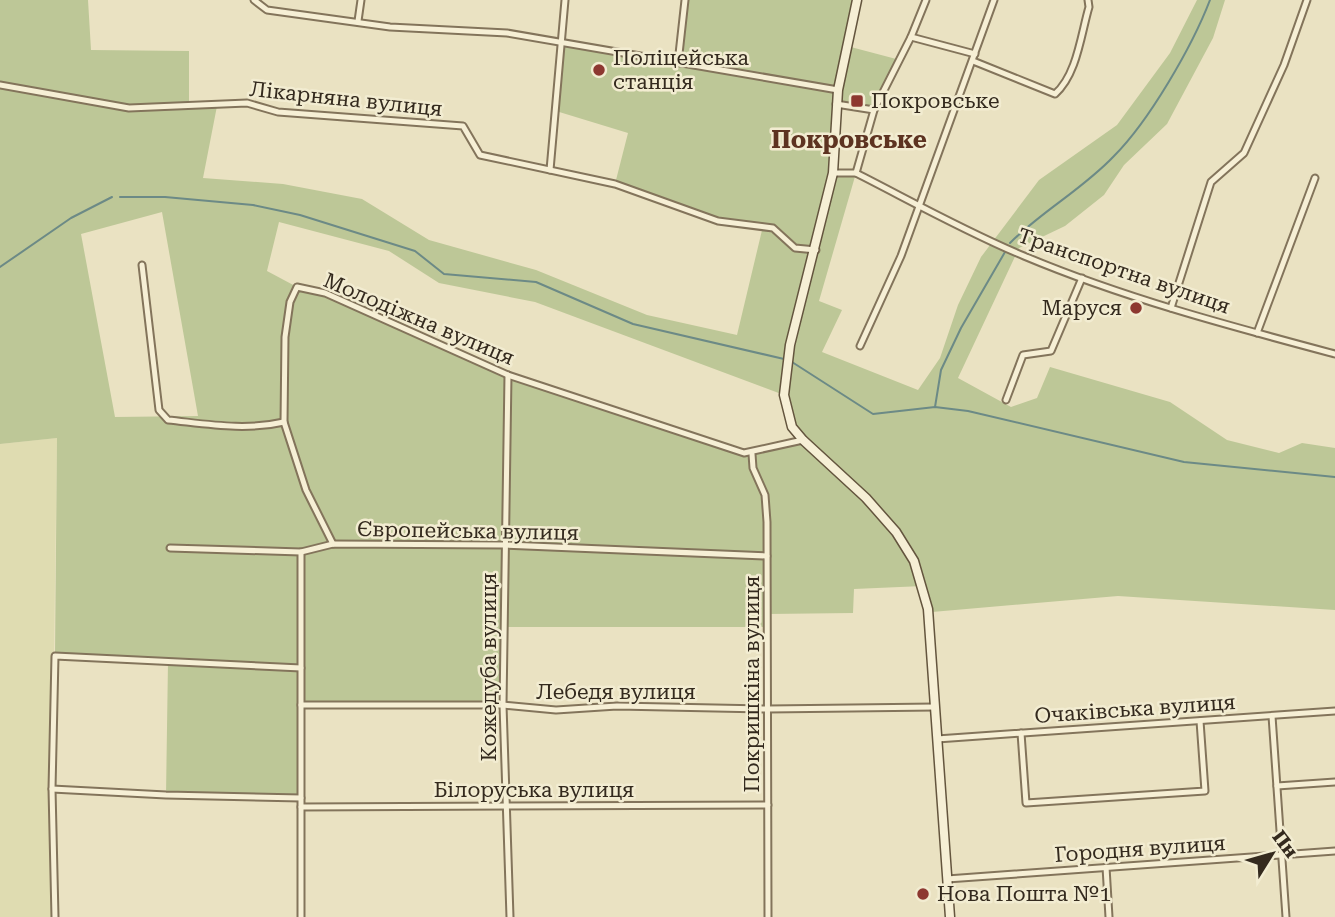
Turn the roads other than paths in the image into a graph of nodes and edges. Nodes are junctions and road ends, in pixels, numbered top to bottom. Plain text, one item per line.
1 (254, 0) edge
2 (361, 0) edge
3 (565, 0) edge
4 (685, 0) edge
5 (857, 0) edge
6 (926, 0) edge
7 (995, 0) edge
8 (1087, 0) edge
9 (1307, 0) edge
10 (358, 21) junction
11 (911, 37) junction
12 (562, 44) junction
13 (975, 54) junction
14 (973, 61) junction
15 (678, 64) junction
16 (0, 85) edge
17 (838, 90) junction
18 (836, 104) junction
19 (874, 110) junction
20 (550, 170) junction
21 (833, 173) junction
22 (856, 173) junction
23 (1315, 178) dead end
24 (919, 205) junction
25 (816, 250) junction
26 (142, 265) dead end
27 (1082, 278) junction
28 (1171, 307) junction
29 (1257, 333) junction
30 (860, 346) dead end
31 (1335, 354) edge
32 (508, 375) junction
33 (1006, 400) dead end
34 (284, 422) junction
35 (803, 440) junction
36 (752, 454) junction
37 (333, 544) junction
38 (505, 545) junction
39 (170, 548) dead end
40 (301, 552) junction
41 (767, 556) junction
42 (301, 668) junction
43 (301, 705) junction
44 (503, 705) junction
45 (933, 707) junction
46 (768, 709) junction
47 (1335, 711) edge
48 (1272, 716) junction
49 (1200, 721) junction
50 (1021, 733) junction
51 (937, 739) junction
52 (1335, 782) edge
53 (1277, 786) junction
54 (52, 789) junction
55 (301, 798) junction
56 (768, 805) junction
57 (506, 806) junction
58 (301, 807) junction
59 (1335, 850) edge
60 (1282, 854) junction
61 (1106, 867) junction
62 (947, 879) junction
63 (55, 917) edge
64 (301, 917) edge
65 (510, 917) edge
66 (768, 917) edge
67 (950, 917) edge
68 (1110, 917) edge
69 (1286, 917) edge

1 - 10 street
2 - 10 street
3 - 12 street
4 - 15 street
5 - 17 street
6 - 11 street
7 - 13 street
8 - 14 street
9 - 28 street
10 - 12 street
11 - 13 street
11 - 19 street
12 - 15 street
12 - 20 street
13 - 14 street
14 - 24 street
15 - 17 street
16 - 20 street, Лікарняна вулиця
17 - 18 street
18 - 19 street
18 - 21 street
19 - 22 street
20 - 25 street, Лікарняна вулиця
21 - 22 street, Транспортна вулиця
21 - 25 street
22 - 24 street, Транспортна вулиця
23 - 29 street
24 - 27 street, Транспортна вулиця
24 - 30 street
25 - 35 street
26 - 34 street
27 - 28 street, Транспортна вулиця
27 - 33 street
28 - 29 street, Транспортна вулиця
29 - 31 street, Транспортна вулиця
32 - 34 street, Молодіжна вулиця
32 - 36 street, Молодіжна вулиця
32 - 38 street, Кожедуба вулиця
34 - 37 street
35 - 36 street
35 - 45 street
36 - 41 street, Покришкіна вулиця
37 - 38 street, Європейська вулиця
37 - 40 street, Європейська вулиця
38 - 41 street, Європейська вулиця
38 - 44 street, Кожедуба вулиця
39 - 40 street, Європейська вулиця
40 - 42 street
41 - 46 street, Покришкіна вулиця
42 - 43 street
42 - 54 street
43 - 44 street, Лебедя вулиця
43 - 55 street
44 - 46 street, Лебедя вулиця
44 - 57 street, Кожедуба вулиця
45 - 46 street, Лебедя вулиця
45 - 51 street
46 - 56 street, Покришкіна вулиця
47 - 48 street, Очаківська вулиця
48 - 49 street, Очаківська вулиця
48 - 53 street
49 - 50 street, Очаківська вулиця
49 - 50 street
50 - 51 street, Очаківська вулиця
51 - 62 street
52 - 53 street
53 - 60 street
54 - 55 street
54 - 63 street
55 - 58 street
56 - 57 street, Білоруська вулиця
56 - 66 street, Покришкіна вулиця
57 - 58 street, Білоруська вулиця
57 - 65 street, Кожедуба вулиця
58 - 64 street
59 - 60 street, Городня вулиця
60 - 61 street, Городня вулиця
60 - 69 street
61 - 62 street, Городня вулиця
61 - 68 street
62 - 67 street

